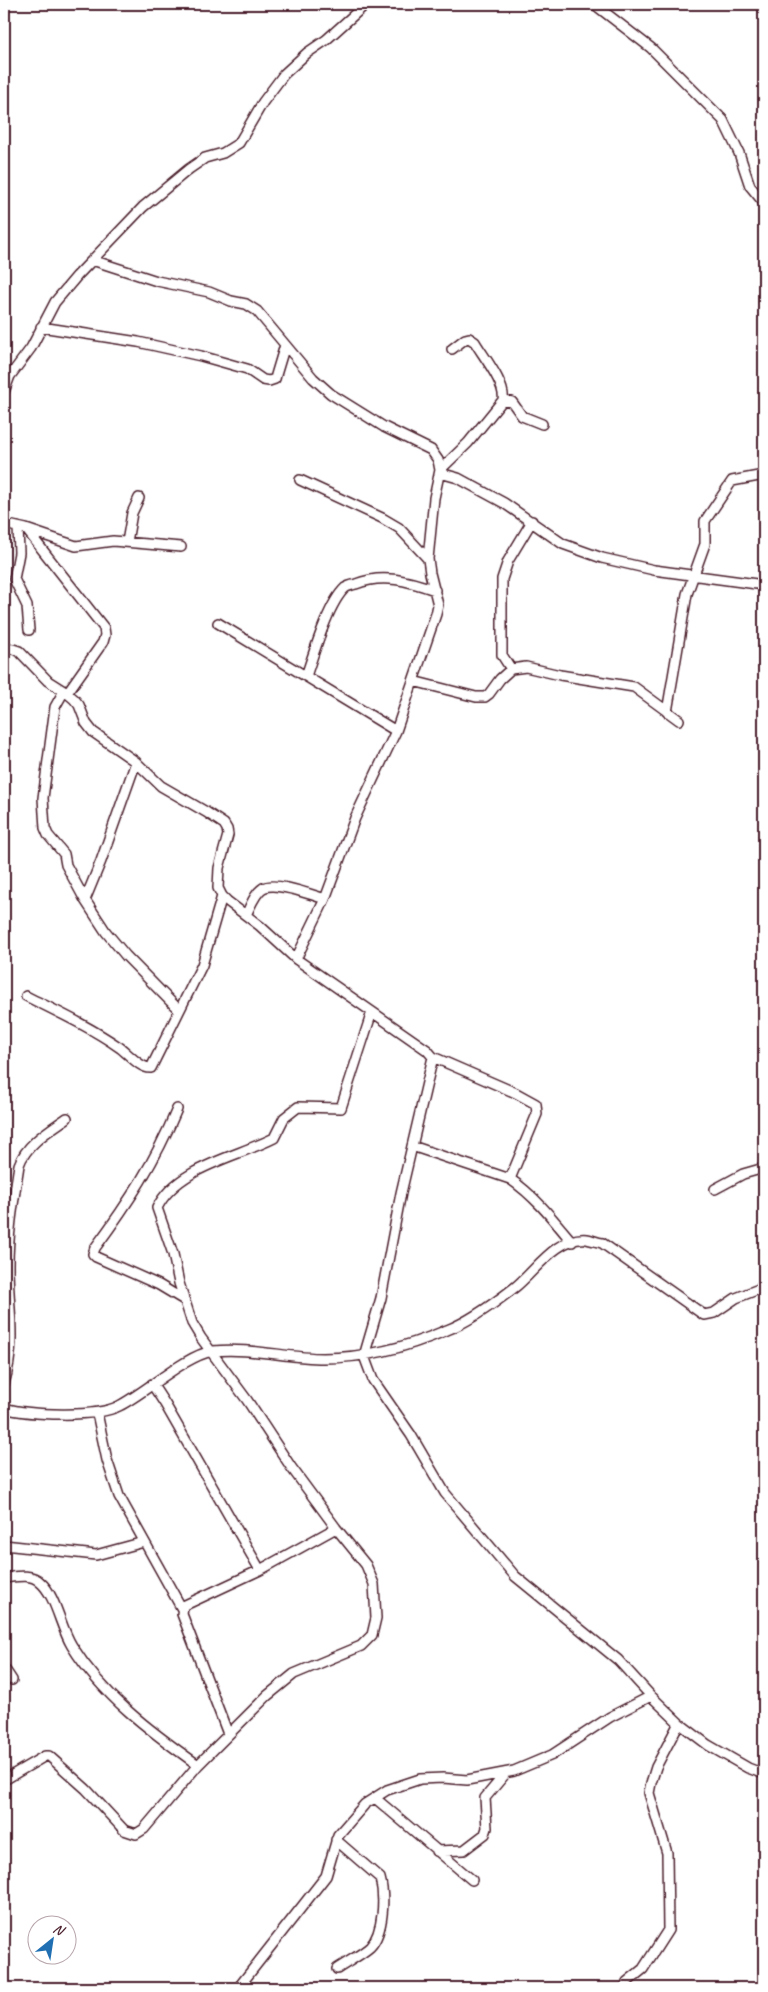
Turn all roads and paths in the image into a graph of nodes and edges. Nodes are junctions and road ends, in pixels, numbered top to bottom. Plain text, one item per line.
1 (366, 4) edge
2 (594, 4) edge
3 (764, 203) edge
4 (92, 260) junction
5 (42, 327) junction
6 (286, 345) junction
7 (452, 349) dead end
8 (4, 392) edge
9 (503, 400) junction
10 (542, 424) dead end
11 (440, 471) junction
12 (764, 475) edge
13 (300, 480) dead end
14 (139, 498) dead end
15 (532, 521) junction
16 (4, 524) edge
17 (22, 528) junction
18 (127, 542) junction
19 (181, 547) dead end
20 (428, 559) junction
21 (693, 574) junction
22 (764, 585) edge
23 (435, 590) junction
24 (218, 623) dead end
25 (29, 630) dead end
26 (4, 648) edge
27 (511, 669) junction
28 (306, 676) junction
29 (412, 682) junction
30 (66, 692) junction
31 (667, 712) junction
32 (679, 720) dead end
33 (396, 731) junction
34 (136, 762) junction
35 (222, 896) junction
36 (325, 899) junction
37 (85, 900) junction
38 (246, 915) junction
39 (296, 959) junction
40 (26, 996) dead end
41 (179, 1010) junction
42 (372, 1012) junction
43 (433, 1056) junction
44 (177, 1108) dead end
45 (67, 1118) dead end
46 (412, 1146) junction
47 (764, 1168) edge
48 (510, 1179) junction
49 (716, 1189) dead end
50 (8, 1222) edge
51 (572, 1242) junction
52 (764, 1287) edge
53 (184, 1300) junction
54 (212, 1351) junction
55 (364, 1356) junction
56 (4, 1384) edge
57 (152, 1384) junction
58 (4, 1408) edge
59 (97, 1413) junction
60 (336, 1528) junction
61 (144, 1542) junction
62 (4, 1545) edge
63 (260, 1570) junction
64 (4, 1578) edge
65 (182, 1609) junction
66 (4, 1668) edge
67 (12, 1680) dead end
68 (651, 1696) junction
69 (679, 1723) junction
70 (228, 1734) junction
71 (198, 1765) junction
72 (506, 1773) junction
73 (764, 1774) edge
74 (4, 1780) edge
75 (375, 1798) junction
76 (336, 1840) junction
77 (436, 1851) junction
78 (472, 1880) dead end
79 (337, 1969) dead end
80 (238, 1988) edge
81 (625, 1988) edge

1 - 4 street
2 - 3 street
4 - 5 street
4 - 6 street
5 - 6 street
5 - 8 street
6 - 11 street
7 - 9 street
9 - 10 street
9 - 11 street
11 - 15 street
11 - 20 street
12 - 21 street
13 - 20 street
14 - 18 street
15 - 21 street
15 - 27 street
16 - 17 street
17 - 18 street
17 - 25 street
17 - 30 street
18 - 19 street
20 - 23 street
21 - 22 street
21 - 31 street
23 - 28 street
23 - 29 street
24 - 28 street
26 - 30 street
27 - 29 street
27 - 31 street
28 - 33 street
29 - 33 street
30 - 34 street
30 - 37 street
31 - 32 street
33 - 36 street
34 - 35 street
34 - 37 street
35 - 38 street
35 - 41 street
36 - 38 street
36 - 39 street
37 - 41 street
38 - 39 street
39 - 42 street
40 - 41 street
42 - 43 street
42 - 53 street
43 - 46 street
43 - 48 street
44 - 53 street
45 - 50 street
46 - 48 street
46 - 55 street
47 - 49 street
48 - 51 street
50 - 56 street
51 - 52 street
51 - 55 street
53 - 54 street
54 - 55 street
54 - 57 street
54 - 60 street
55 - 68 street
57 - 59 street
57 - 63 street
58 - 59 street
59 - 61 street
60 - 63 street
60 - 70 street
61 - 62 street
61 - 65 street
63 - 65 street
64 - 71 street
65 - 70 street
66 - 67 street
68 - 69 street
68 - 72 street
69 - 73 street
69 - 81 street
70 - 71 street
71 - 74 street
72 - 75 street
72 - 77 street
75 - 76 street
75 - 77 street
76 - 79 street
76 - 80 street
77 - 78 street

